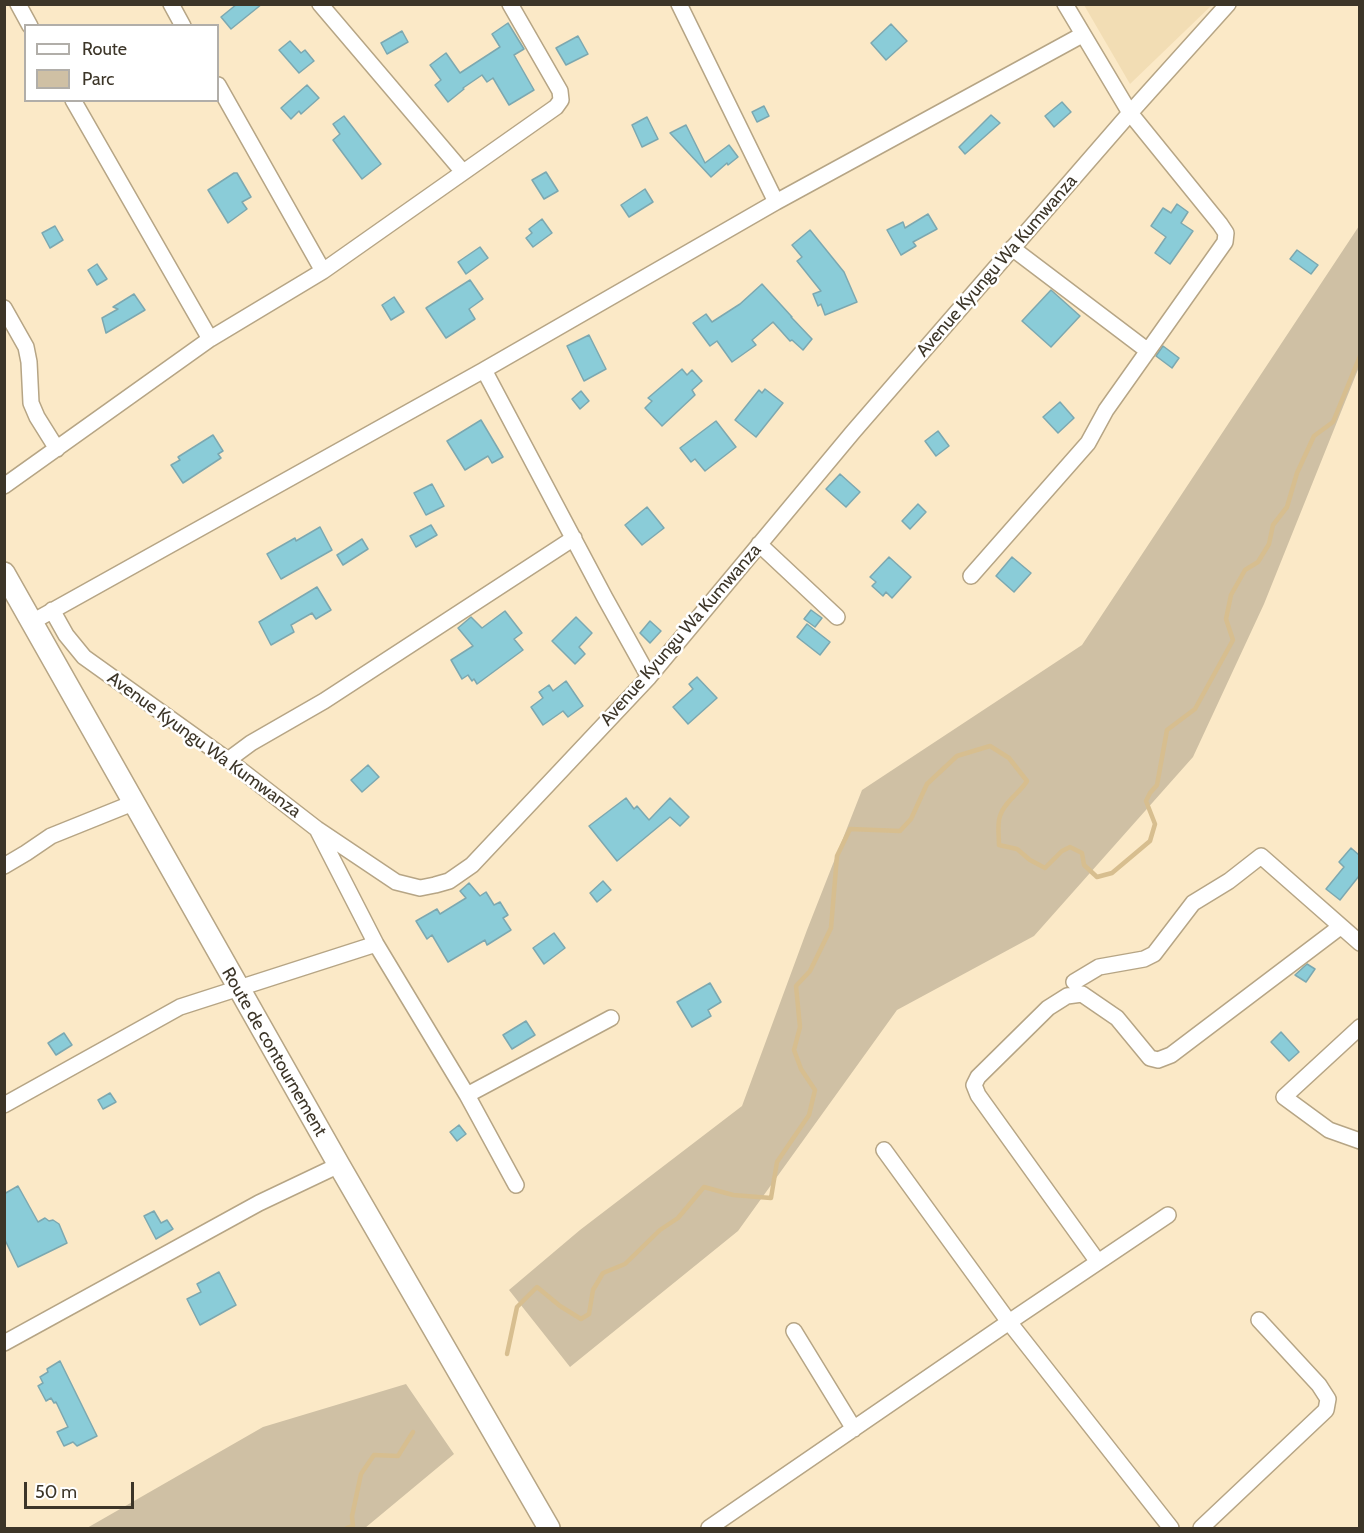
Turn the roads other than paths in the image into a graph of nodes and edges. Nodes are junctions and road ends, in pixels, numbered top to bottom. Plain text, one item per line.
1 (18, 4) edge
2 (171, 4) edge
3 (320, 4) edge
4 (510, 4) edge
5 (679, 4) edge
6 (1065, 4) edge
7 (1228, 4) edge
8 (29, 24) edge
9 (182, 24) edge
10 (1082, 35) junction
11 (219, 88) edge
12 (74, 102) edge
13 (1130, 113) junction
14 (463, 172) junction
15 (776, 201) junction
16 (1012, 249) junction
17 (323, 271) junction
18 (4, 308) edge
19 (210, 339) junction
20 (1148, 351) junction
21 (484, 370) junction
22 (57, 449) junction
23 (4, 486) edge
24 (574, 538) junction
25 (759, 544) junction
26 (970, 576) dead end
27 (8, 587) edge
28 (52, 610) junction
29 (837, 617) dead end
30 (32, 622) junction
31 (649, 676) junction
32 (228, 760) junction
33 (133, 803) junction
34 (317, 829) junction
35 (4, 866) edge
36 (1340, 927) junction
37 (1359, 943) edge
38 (376, 944) junction
39 (1074, 982) dead end
40 (238, 988) junction
41 (611, 1018) dead end
42 (1359, 1027) edge
43 (467, 1095) junction
44 (4, 1105) edge
45 (1359, 1141) edge
46 (884, 1150) dead end
47 (339, 1165) junction
48 (516, 1185) dead end
49 (1168, 1215) dead end
50 (1098, 1262) junction
51 (1259, 1320) dead end
52 (1009, 1322) junction
53 (794, 1331) dead end
54 (4, 1343) edge
55 (854, 1429) junction
56 (549, 1528) edge
57 (709, 1528) edge
58 (1171, 1528) edge
59 (1201, 1528) edge

1 - 8 street
2 - 9 street
3 - 14 street
4 - 14 street
5 - 15 street
6 - 10 street
7 - 13 street, Avenue Kyungu Wa Kumwanza
10 - 13 street
10 - 15 street
11 - 17 street
12 - 19 street
13 - 16 street, Avenue Kyungu Wa Kumwanza
13 - 20 street
14 - 17 street
15 - 21 street
16 - 20 street
16 - 25 street, Avenue Kyungu Wa Kumwanza
17 - 19 street
18 - 22 street
19 - 22 street
20 - 26 street
21 - 24 street
21 - 28 street
22 - 23 street
24 - 31 street
24 - 32 street
25 - 29 street
25 - 31 street, Avenue Kyungu Wa Kumwanza
27 - 30 street, Route de contournement
28 - 30 street
28 - 32 street, Avenue Kyungu Wa Kumwanza
30 - 33 street, Route de contournement
31 - 34 street, Avenue Kyungu Wa Kumwanza
32 - 34 street, Avenue Kyungu Wa Kumwanza
33 - 35 street
33 - 40 street, Route de contournement
34 - 38 street
36 - 37 street
36 - 39 street
36 - 50 street
38 - 40 street
38 - 43 street
40 - 44 street
40 - 47 street, Route de contournement
41 - 43 street
42 - 45 street
43 - 48 street
46 - 52 street
47 - 54 street
47 - 56 street, Route de contournement
49 - 50 street
50 - 52 street
51 - 59 street
52 - 55 street
52 - 58 street
53 - 55 street
55 - 57 street

